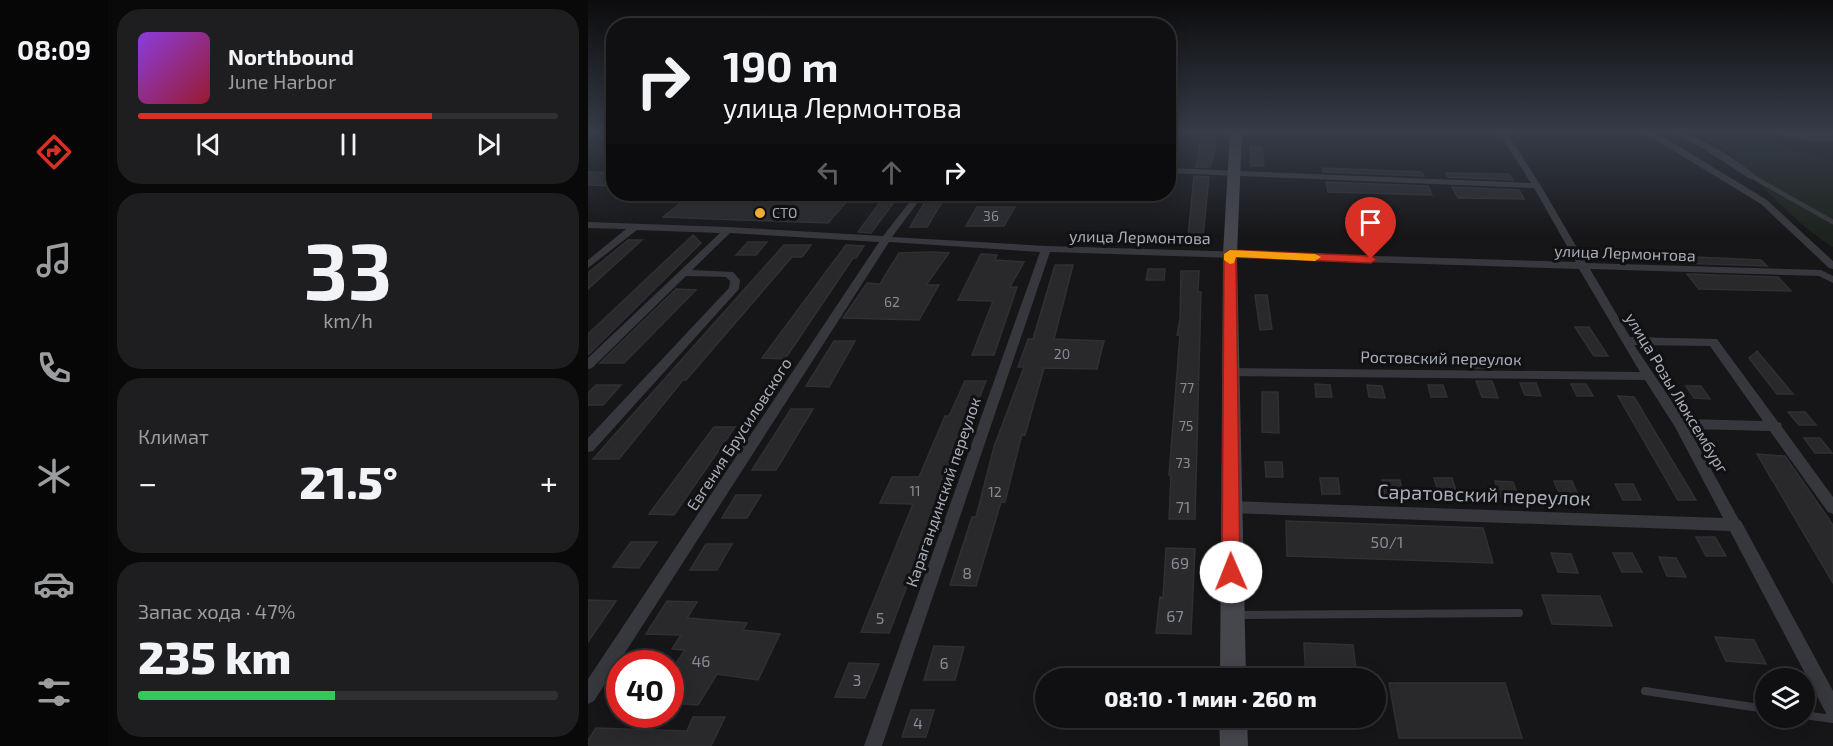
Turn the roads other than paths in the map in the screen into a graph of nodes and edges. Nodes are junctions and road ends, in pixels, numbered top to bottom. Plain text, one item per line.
1 (1234, 166) edge
2 (1524, 166) edge
3 (1705, 166) edge
4 (1736, 166) edge
5 (1176, 170) edge
6 (1234, 173) junction
7 (1753, 177) joint
8 (1537, 186) junction
9 (915, 201) edge
10 (1833, 222) edge
11 (588, 225) edge
12 (636, 226) junction
13 (728, 230) junction
14 (886, 239) junction
15 (1046, 249) junction
16 (1230, 254) junction
17 (588, 265) edge
18 (1833, 266) edge
19 (1582, 267) junction
20 (684, 273) junction
21 (1833, 280) edge
22 (1626, 341) junction
23 (588, 365) edge
24 (1231, 372) junction
25 (1650, 376) junction
26 (1680, 424) junction
27 (1776, 426) junction
28 (588, 447) edge
29 (1230, 507) junction
30 (1833, 508) edge
31 (1736, 525) junction
32 (1520, 613) dead end
33 (1232, 615) junction
34 (1233, 668) edge
35 (1645, 691) dead end
36 (588, 695) edge
37 (1755, 707) edge
38 (1833, 709) edge
39 (1815, 717) edge
40 (1833, 719) edge
41 (1233, 728) edge
42 (873, 746) edge
43 (1234, 746) edge

1 - 6 street
2 - 8 street, улица Розы Люксембург
3 - 18 street
4 - 7 street
5 - 6 street
6 - 8 street
6 - 16 street
7 - 10 lane
8 - 19 street, улица Розы Люксембург
9 - 14 street, Евгения Брусиловского
11 - 12 street, улица Лермонтова
12 - 13 street, улица Лермонтова
12 - 17 street
13 - 14 street, улица Лермонтова
13 - 20 street
14 - 15 street, улица Лермонтова
14 - 36 street, Евгения Брусиловского
15 - 16 street, улица Лермонтова
15 - 42 street, Карагандинский переулок
16 - 19 street, улица Лермонтова
16 - 24 street
19 - 21 street, улица Лермонтова
19 - 22 street, улица Розы Люксембург
20 - 23 street
20 - 28 street
22 - 25 street, улица Розы Люксембург
22 - 27 street
24 - 25 street, Ростовский переулок
24 - 29 street
25 - 26 street, улица Розы Люксембург
26 - 27 street
26 - 31 street, улица Розы Люксембург
27 - 30 street
29 - 31 street, Саратовский переулок
29 - 33 street
31 - 38 street, улица Розы Люксембург
32 - 33 lane
33 - 34 street
35 - 37 lane
39 - 40 lane
41 - 43 street

